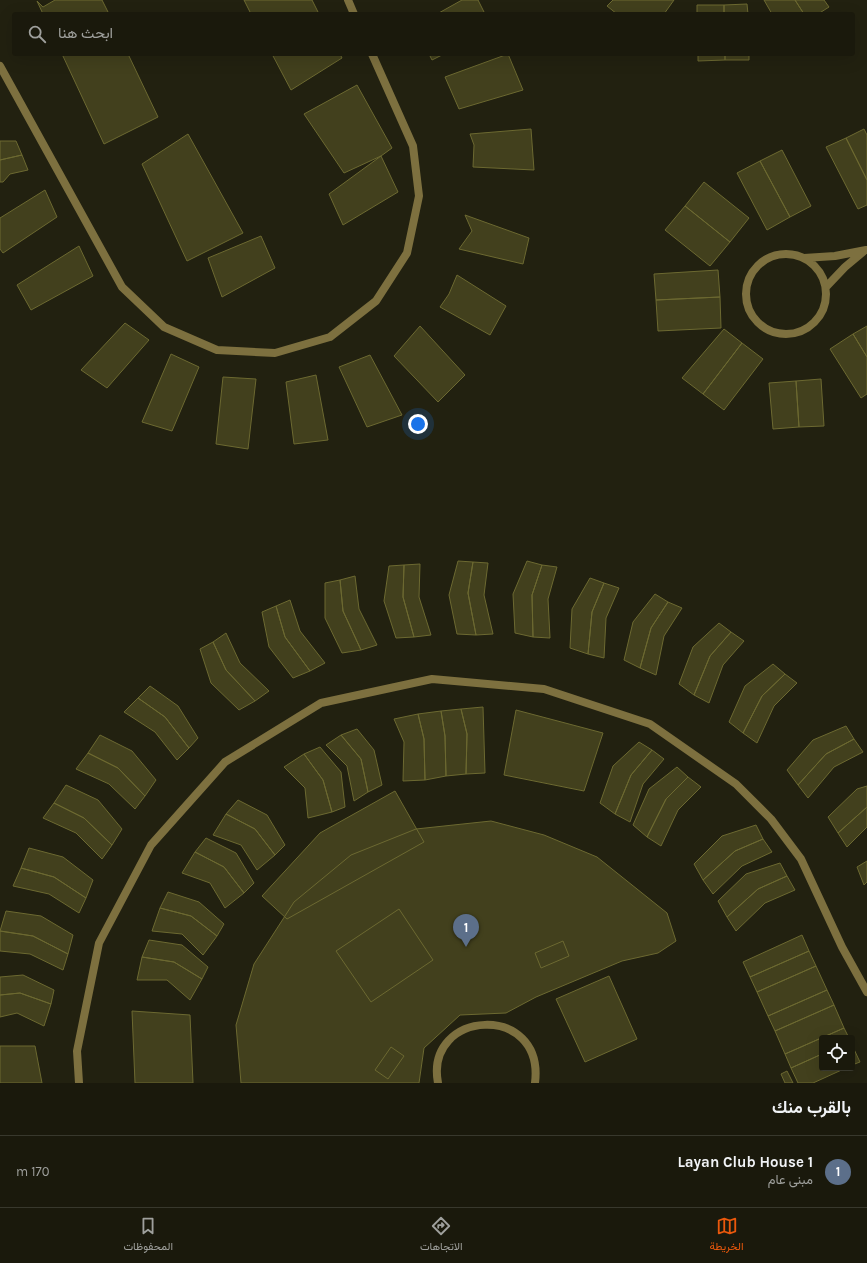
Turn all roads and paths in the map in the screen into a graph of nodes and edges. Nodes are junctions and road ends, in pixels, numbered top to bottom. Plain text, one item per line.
1 (348, 0) edge
2 (353, 12) edge
3 (373, 56) edge
4 (0, 66) edge
5 (866, 250) edge
6 (804, 258) junction
7 (826, 287) junction
8 (867, 992) edge
9 (537, 1072) junction
10 (79, 1083) edge
11 (438, 1083) edge
12 (535, 1083) edge
13 (541, 1083) edge

1 - 2 street
3 - 4 street
5 - 6 street
5 - 7 street
6 - 7 street
6 - 7 street
8 - 10 street
9 - 11 street
9 - 12 street
9 - 13 street

